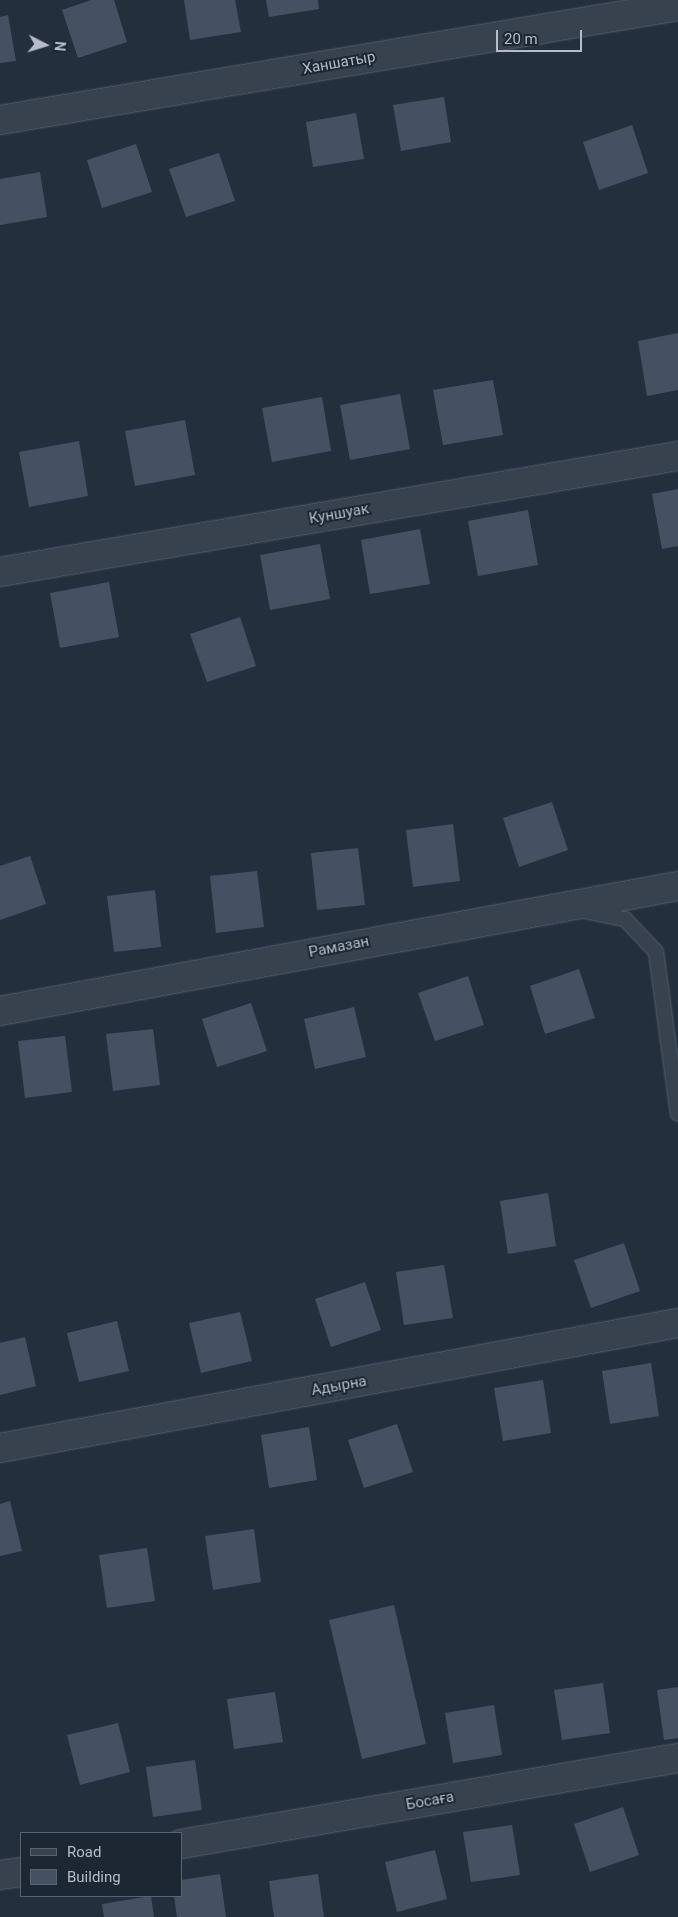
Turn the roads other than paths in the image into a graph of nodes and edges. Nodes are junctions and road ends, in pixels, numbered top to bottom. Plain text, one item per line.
1 (678, 6) edge
2 (0, 120) edge
3 (678, 456) edge
4 (0, 572) edge
5 (678, 886) edge
6 (556, 906) junction
7 (0, 1011) edge
8 (678, 1114) edge
9 (678, 1323) edge
10 (0, 1448) edge
11 (678, 1758) edge
12 (182, 1844) edge
13 (20, 1872) edge
14 (0, 1875) edge

1 - 2 street, Ханшатыр
3 - 4 street, Куншуак
5 - 6 street, Рамазан
6 - 7 street, Рамазан
6 - 8 lane
9 - 10 street, Адырна
11 - 12 street, Босаға
13 - 14 street

